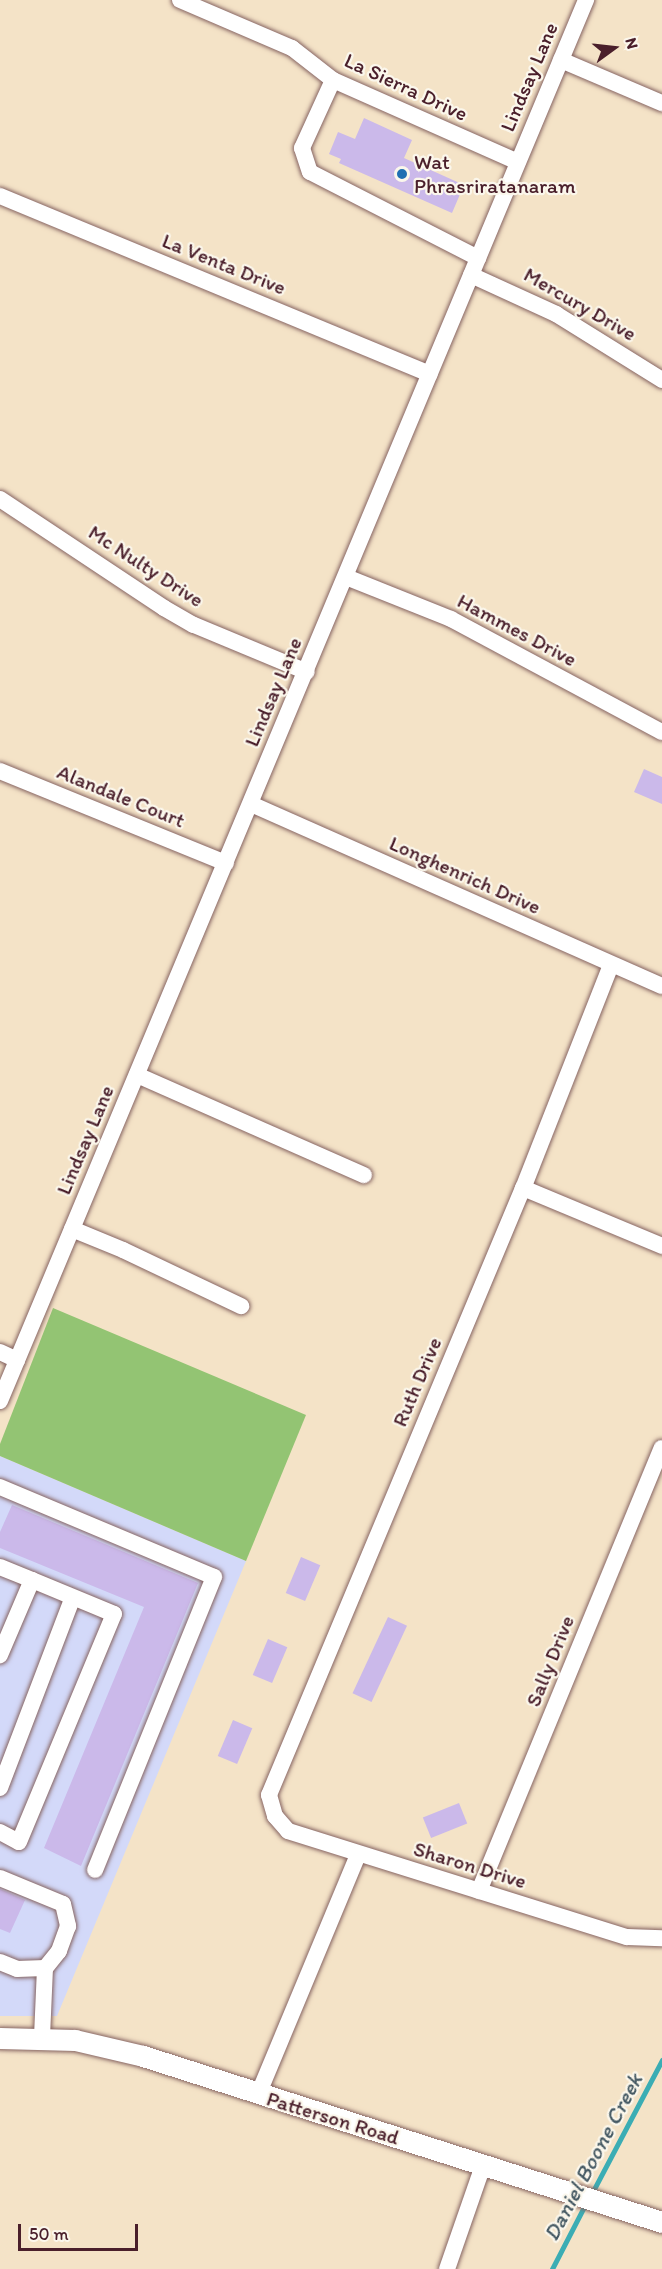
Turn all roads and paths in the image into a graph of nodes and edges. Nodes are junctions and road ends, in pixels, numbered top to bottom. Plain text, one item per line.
1 (180, 0) edge
2 (586, 0) edge
3 (561, 60) junction
4 (333, 80) junction
5 (662, 104) edge
6 (518, 162) junction
7 (0, 196) edge
8 (478, 258) junction
9 (471, 275) junction
10 (430, 374) junction
11 (662, 380) edge
12 (0, 499) edge
13 (346, 577) junction
14 (307, 672) junction
15 (662, 732) edge
16 (0, 771) edge
17 (251, 804) junction
18 (226, 863) junction
19 (611, 965) junction
20 (662, 986) edge
21 (137, 1075) junction
22 (364, 1175) dead end
23 (523, 1188) junction
24 (72, 1229) junction
25 (662, 1246) edge
26 (241, 1306) dead end
27 (0, 1352) edge
28 (17, 1359) junction
29 (0, 1401) edge
30 (662, 1448) edge
31 (2, 1493) edge
32 (0, 1567) edge
33 (32, 1580) junction
34 (73, 1597) junction
35 (0, 1655) edge
36 (0, 1788) edge
37 (275, 1816) joint
38 (0, 1832) edge
39 (358, 1855) junction
40 (95, 1870) dead end
41 (0, 1878) edge
42 (479, 1891) junction
43 (661, 1938) edge
44 (0, 1962) edge
45 (45, 1968) junction
46 (0, 2029) edge
47 (36, 2037) junction
48 (0, 2038) edge
49 (258, 2095) junction
50 (484, 2163) junction
51 (662, 2222) edge
52 (447, 2269) edge

1 - 4 street, La Sierra Drive
2 - 3 street, Lindsay Lane
3 - 5 street
3 - 6 street, Lindsay Lane
4 - 6 street, La Sierra Drive
4 - 8 street
6 - 8 street, Lindsay Lane
7 - 10 street, La Venta Drive
8 - 9 street, Lindsay Lane
9 - 10 street, Lindsay Lane
9 - 11 street, Mercury Drive
10 - 13 street, Lindsay Lane
12 - 14 street, Mc Nulty Drive
13 - 14 street, Lindsay Lane
13 - 15 street, Hammes Drive
14 - 17 street, Lindsay Lane
16 - 18 street, Alandale Court
17 - 18 street, Lindsay Lane
17 - 19 street, Longhenrich Drive
18 - 21 street, Lindsay Lane
19 - 20 street, Longhenrich Drive
19 - 23 street, Ruth Drive
21 - 22 street
21 - 24 street, Lindsay Lane
23 - 25 street
23 - 37 street, Ruth Drive
24 - 26 street
24 - 28 street, Lindsay Lane
27 - 28 street
28 - 29 street, Lindsay Lane
30 - 42 street, Sally Drive
31 - 40 street
32 - 33 street
33 - 34 street
33 - 35 street
34 - 36 street
34 - 38 street
37 - 39 street, Sharon Drive
39 - 42 street, Sharon Drive
39 - 49 street
41 - 45 street
42 - 43 street, Sharon Drive
44 - 45 street
45 - 47 street
46 - 47 main road
47 - 48 main road, Patterson Road
47 - 49 main road, Patterson Road
49 - 50 main road, Patterson Road
50 - 51 main road, Patterson Road
50 - 52 street

